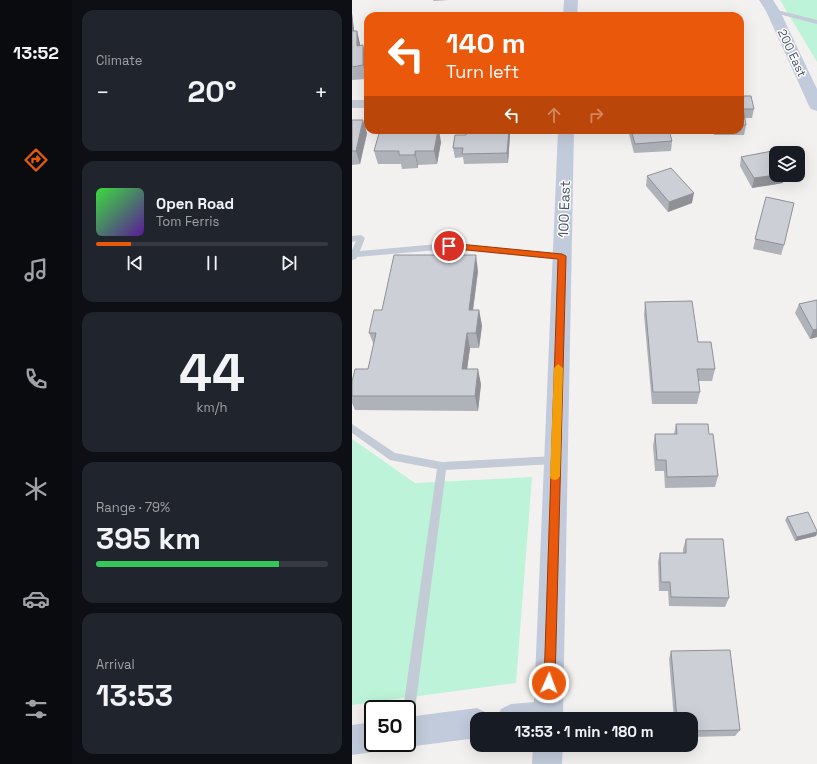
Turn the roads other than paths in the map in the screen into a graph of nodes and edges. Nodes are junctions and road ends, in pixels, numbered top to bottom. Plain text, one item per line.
1 (571, 0) edge
2 (770, 5) edge
3 (570, 12) edge
4 (817, 22) edge
5 (352, 104) edge
6 (364, 104) edge
7 (817, 106) edge
8 (566, 134) edge
9 (352, 239) edge
10 (353, 256) edge
11 (562, 256) junction
12 (352, 428) edge
13 (555, 460) junction
14 (442, 466) junction
15 (410, 700) edge
16 (549, 712) edge
17 (470, 724) edge
18 (416, 731) edge
19 (364, 738) edge
20 (352, 740) edge
21 (548, 752) edge
22 (547, 764) edge

1 - 3 main road
2 - 4 lane
2 - 7 main road, 200 East
5 - 6 street
8 - 11 main road, 100 East
9 - 10 lane
10 - 11 lane
11 - 13 main road, 100 East
12 - 14 lane
13 - 14 lane
13 - 16 main road, 100 East
14 - 15 lane
17 - 18 main road
19 - 20 main road
21 - 22 main road

